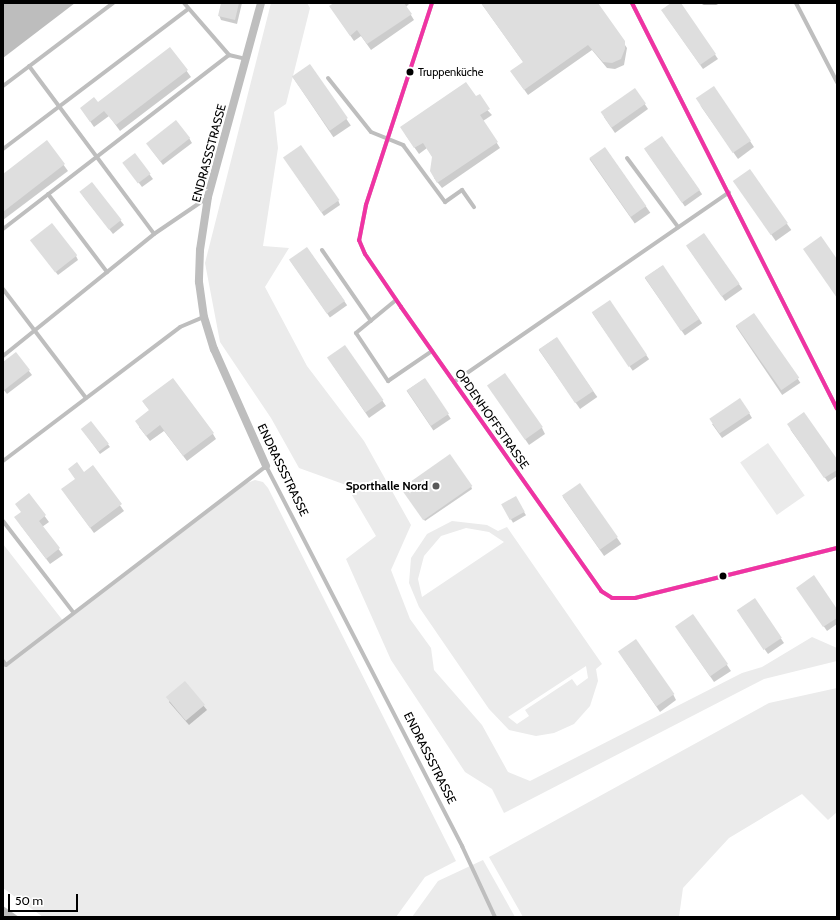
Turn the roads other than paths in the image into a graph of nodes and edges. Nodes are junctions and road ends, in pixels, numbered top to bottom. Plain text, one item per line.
1 (113, 3) edge
2 (184, 3) edge
3 (261, 3) edge
4 (432, 3) edge
5 (632, 3) edge
6 (704, 3) edge
7 (716, 3) edge
8 (796, 3) edge
9 (188, 9) junction
10 (229, 55) junction
11 (246, 60) junction
12 (29, 66) junction
13 (328, 78) dead end
14 (837, 82) edge
15 (3, 86) edge
16 (59, 106) junction
17 (387, 141) junction
18 (3, 149) edge
19 (98, 156) junction
20 (627, 158) dead end
21 (729, 192) junction
22 (48, 194) junction
23 (208, 197) junction
24 (474, 208) dead end
25 (678, 227) junction
26 (3, 229) edge
27 (154, 234) junction
28 (322, 250) dead end
29 (107, 272) junction
30 (3, 289) edge
31 (396, 300) junction
32 (204, 317) junction
33 (371, 321) junction
34 (35, 331) junction
35 (432, 351) junction
36 (3, 356) edge
37 (454, 382) junction
38 (86, 398) junction
39 (837, 408) edge
40 (3, 461) edge
41 (266, 466) junction
42 (3, 521) edge
43 (837, 548) edge
44 (73, 612) junction
45 (3, 661) edge
46 (495, 917) edge

1 - 12 lane
2 - 9 lane
3 - 11 street, ENDRASSSTRASSE
4 - 17 lane, OPDENHOFFSTRASSE
5 - 21 lane
6 - 7 lane
8 - 14 lane
9 - 10 lane
9 - 16 lane
10 - 11 lane
10 - 19 lane
11 - 23 street, ENDRASSSTRASSE
12 - 15 lane
12 - 16 lane
13 - 17 lane
16 - 18 lane
16 - 19 lane
17 - 24 lane
17 - 31 lane, OPDENHOFFSTRASSE
19 - 22 lane
19 - 27 lane
20 - 25 lane
21 - 25 lane
21 - 39 lane
22 - 26 lane
22 - 29 lane
23 - 27 lane
23 - 32 street, ENDRASSSTRASSE
25 - 37 lane
27 - 29 lane
28 - 33 lane
29 - 34 lane
30 - 34 lane
31 - 33 lane
31 - 35 lane, OPDENHOFFSTRASSE
32 - 38 lane
32 - 41 street, ENDRASSSTRASSE
33 - 35 lane
34 - 36 lane
34 - 38 lane
35 - 37 lane, OPDENHOFFSTRASSE
37 - 43 lane, OPDENHOFFSTRASSE
38 - 40 lane
41 - 44 lane
41 - 46 lane, ENDRASSSTRASSE
42 - 44 lane
44 - 45 lane

